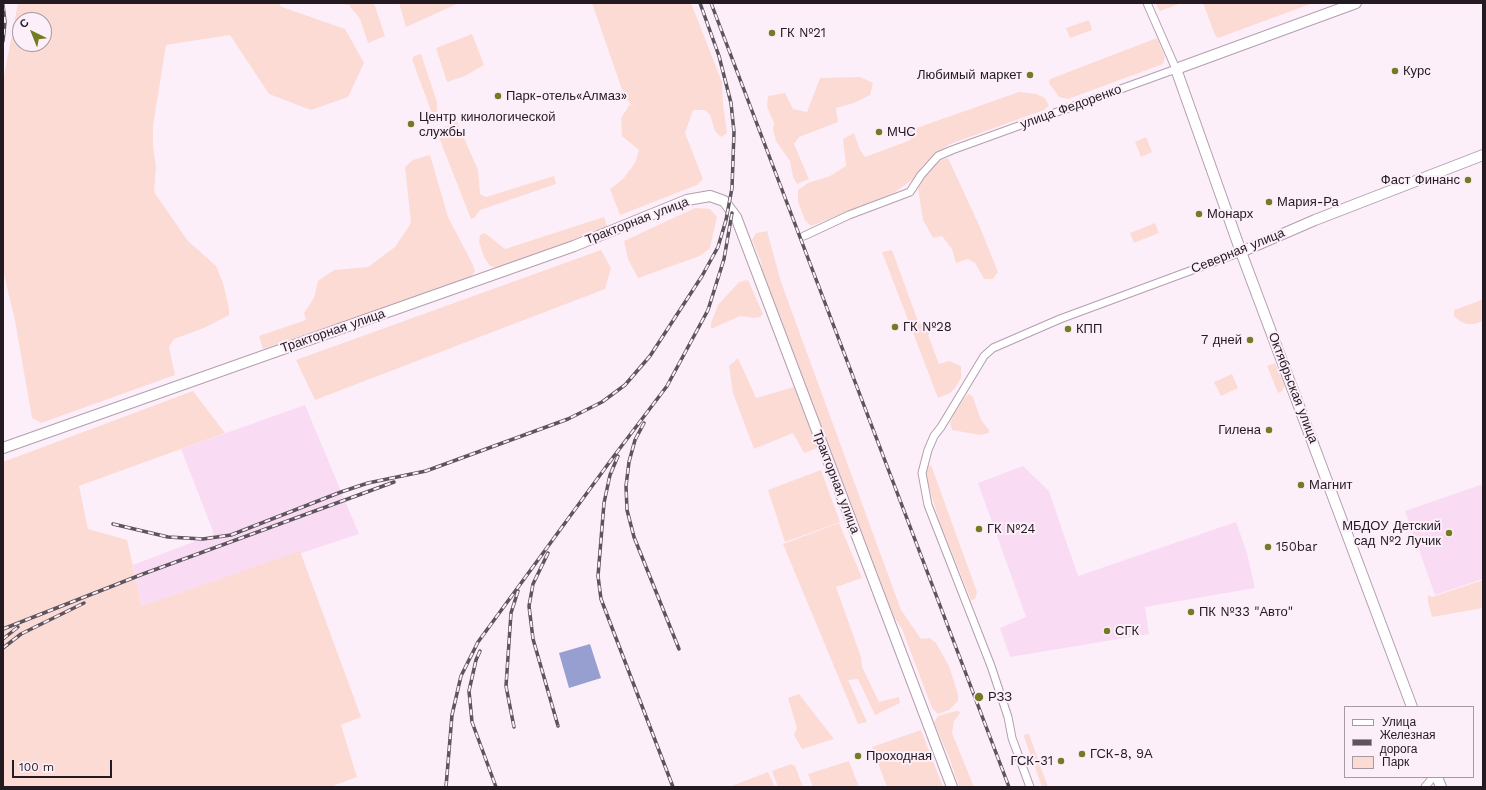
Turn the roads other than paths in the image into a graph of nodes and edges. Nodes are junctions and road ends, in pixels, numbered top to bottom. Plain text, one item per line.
1 (1147, 3) edge
2 (1356, 3) edge
3 (1176, 69) junction
4 (1483, 155) edge
5 (804, 236) dead end
6 (1241, 252) junction
7 (3, 448) edge
8 (1412, 706) edge
9 (1432, 778) edge
10 (952, 787) edge
11 (1030, 787) edge
12 (1425, 787) edge

1 - 3 street
2 - 3 main road, улица Федоренко
3 - 5 street, улица Федоренко
3 - 6 main road, Октябрьская улица
4 - 6 main road, Северная улица
6 - 8 main road, Октябрьская улица
6 - 11 street, Северная улица
7 - 10 main road, Тракторная улица
9 - 12 street

